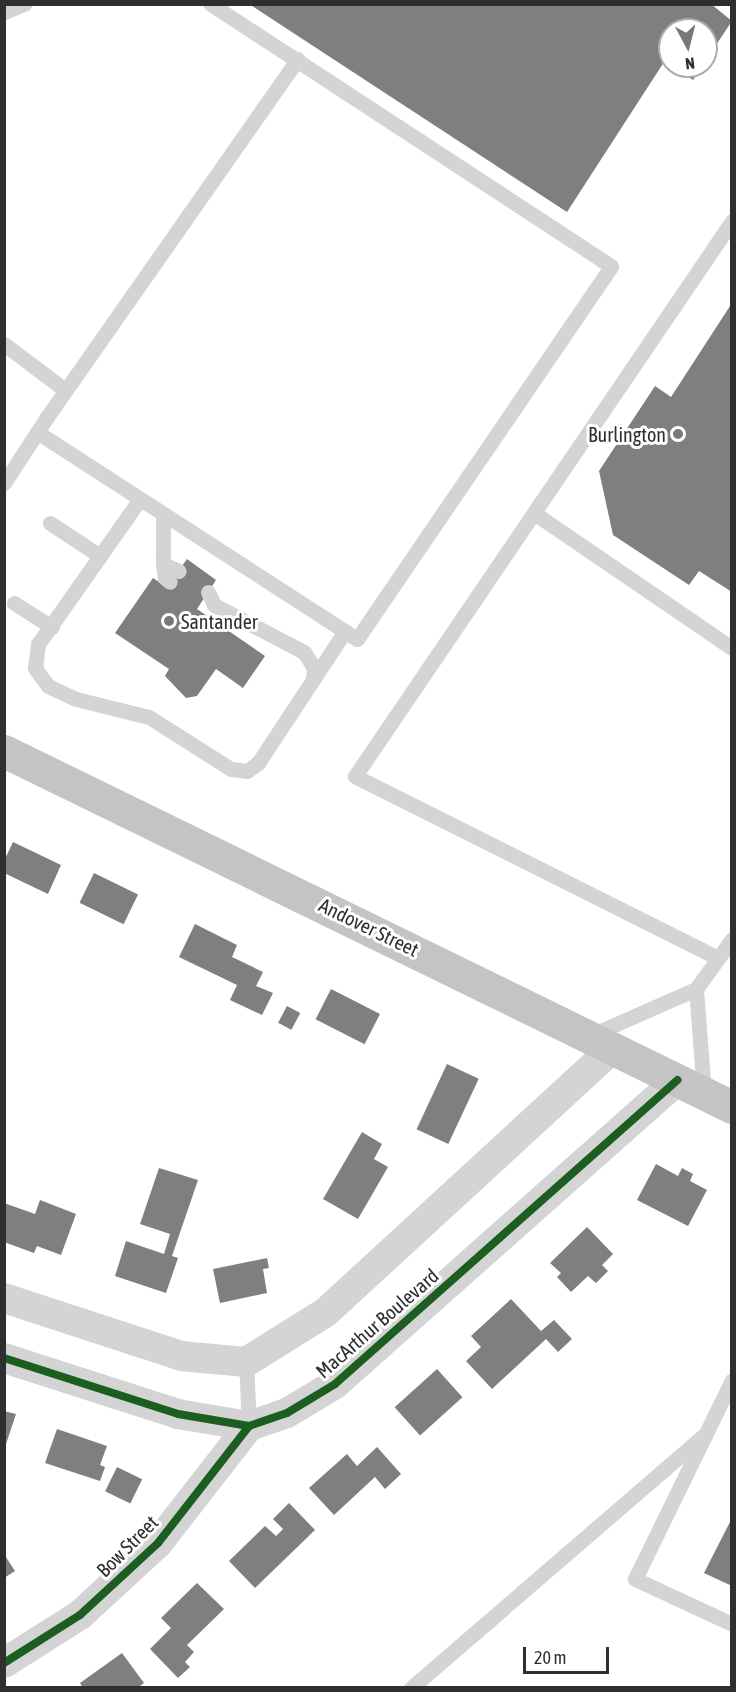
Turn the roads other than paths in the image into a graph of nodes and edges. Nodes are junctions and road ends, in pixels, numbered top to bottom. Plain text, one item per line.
1 (24, 4) edge
2 (210, 4) edge
3 (4, 12) edge
4 (298, 59) junction
5 (732, 221) edge
6 (4, 344) edge
7 (65, 390) junction
8 (37, 432) junction
9 (5, 483) edge
10 (140, 499) junction
11 (534, 513) junction
12 (163, 514) junction
13 (50, 523) dead end
14 (100, 556) junction
15 (175, 577) dead end
16 (208, 600) dead end
17 (14, 603) dead end
18 (51, 627) junction
19 (345, 631) junction
20 (732, 648) edge
21 (313, 680) junction
22 (4, 751) edge
23 (732, 939) edge
24 (718, 958) junction
25 (696, 989) junction
26 (601, 1042) junction
27 (705, 1093) edge
28 (4, 1298) edge
29 (4, 1358) edge
30 (246, 1362) junction
31 (732, 1380) edge
32 (249, 1426) junction
33 (705, 1434) junction
34 (732, 1624) edge
35 (4, 1663) edge
36 (411, 1688) edge

1 - 3 lane
2 - 4 lane
4 - 7 lane
4 - 19 lane
5 - 11 lane
6 - 7 lane
7 - 8 lane
8 - 9 lane
8 - 10 lane
10 - 12 lane
10 - 14 lane
11 - 20 lane
11 - 24 lane
12 - 15 lane
12 - 19 lane
13 - 14 lane
14 - 18 lane
16 - 21 lane
17 - 18 lane
18 - 21 lane
19 - 21 lane
22 - 26 highway, Andover Street
23 - 24 lane
24 - 25 lane
25 - 26 lane
25 - 27 lane
26 - 27 highway, Andover Street
26 - 30 street
27 - 32 street, MacArthur Boulevard
28 - 30 street
29 - 32 street, MacArthur Boulevard
30 - 32 lane
31 - 33 lane
32 - 35 street, Bow Street
33 - 34 lane
33 - 36 lane

